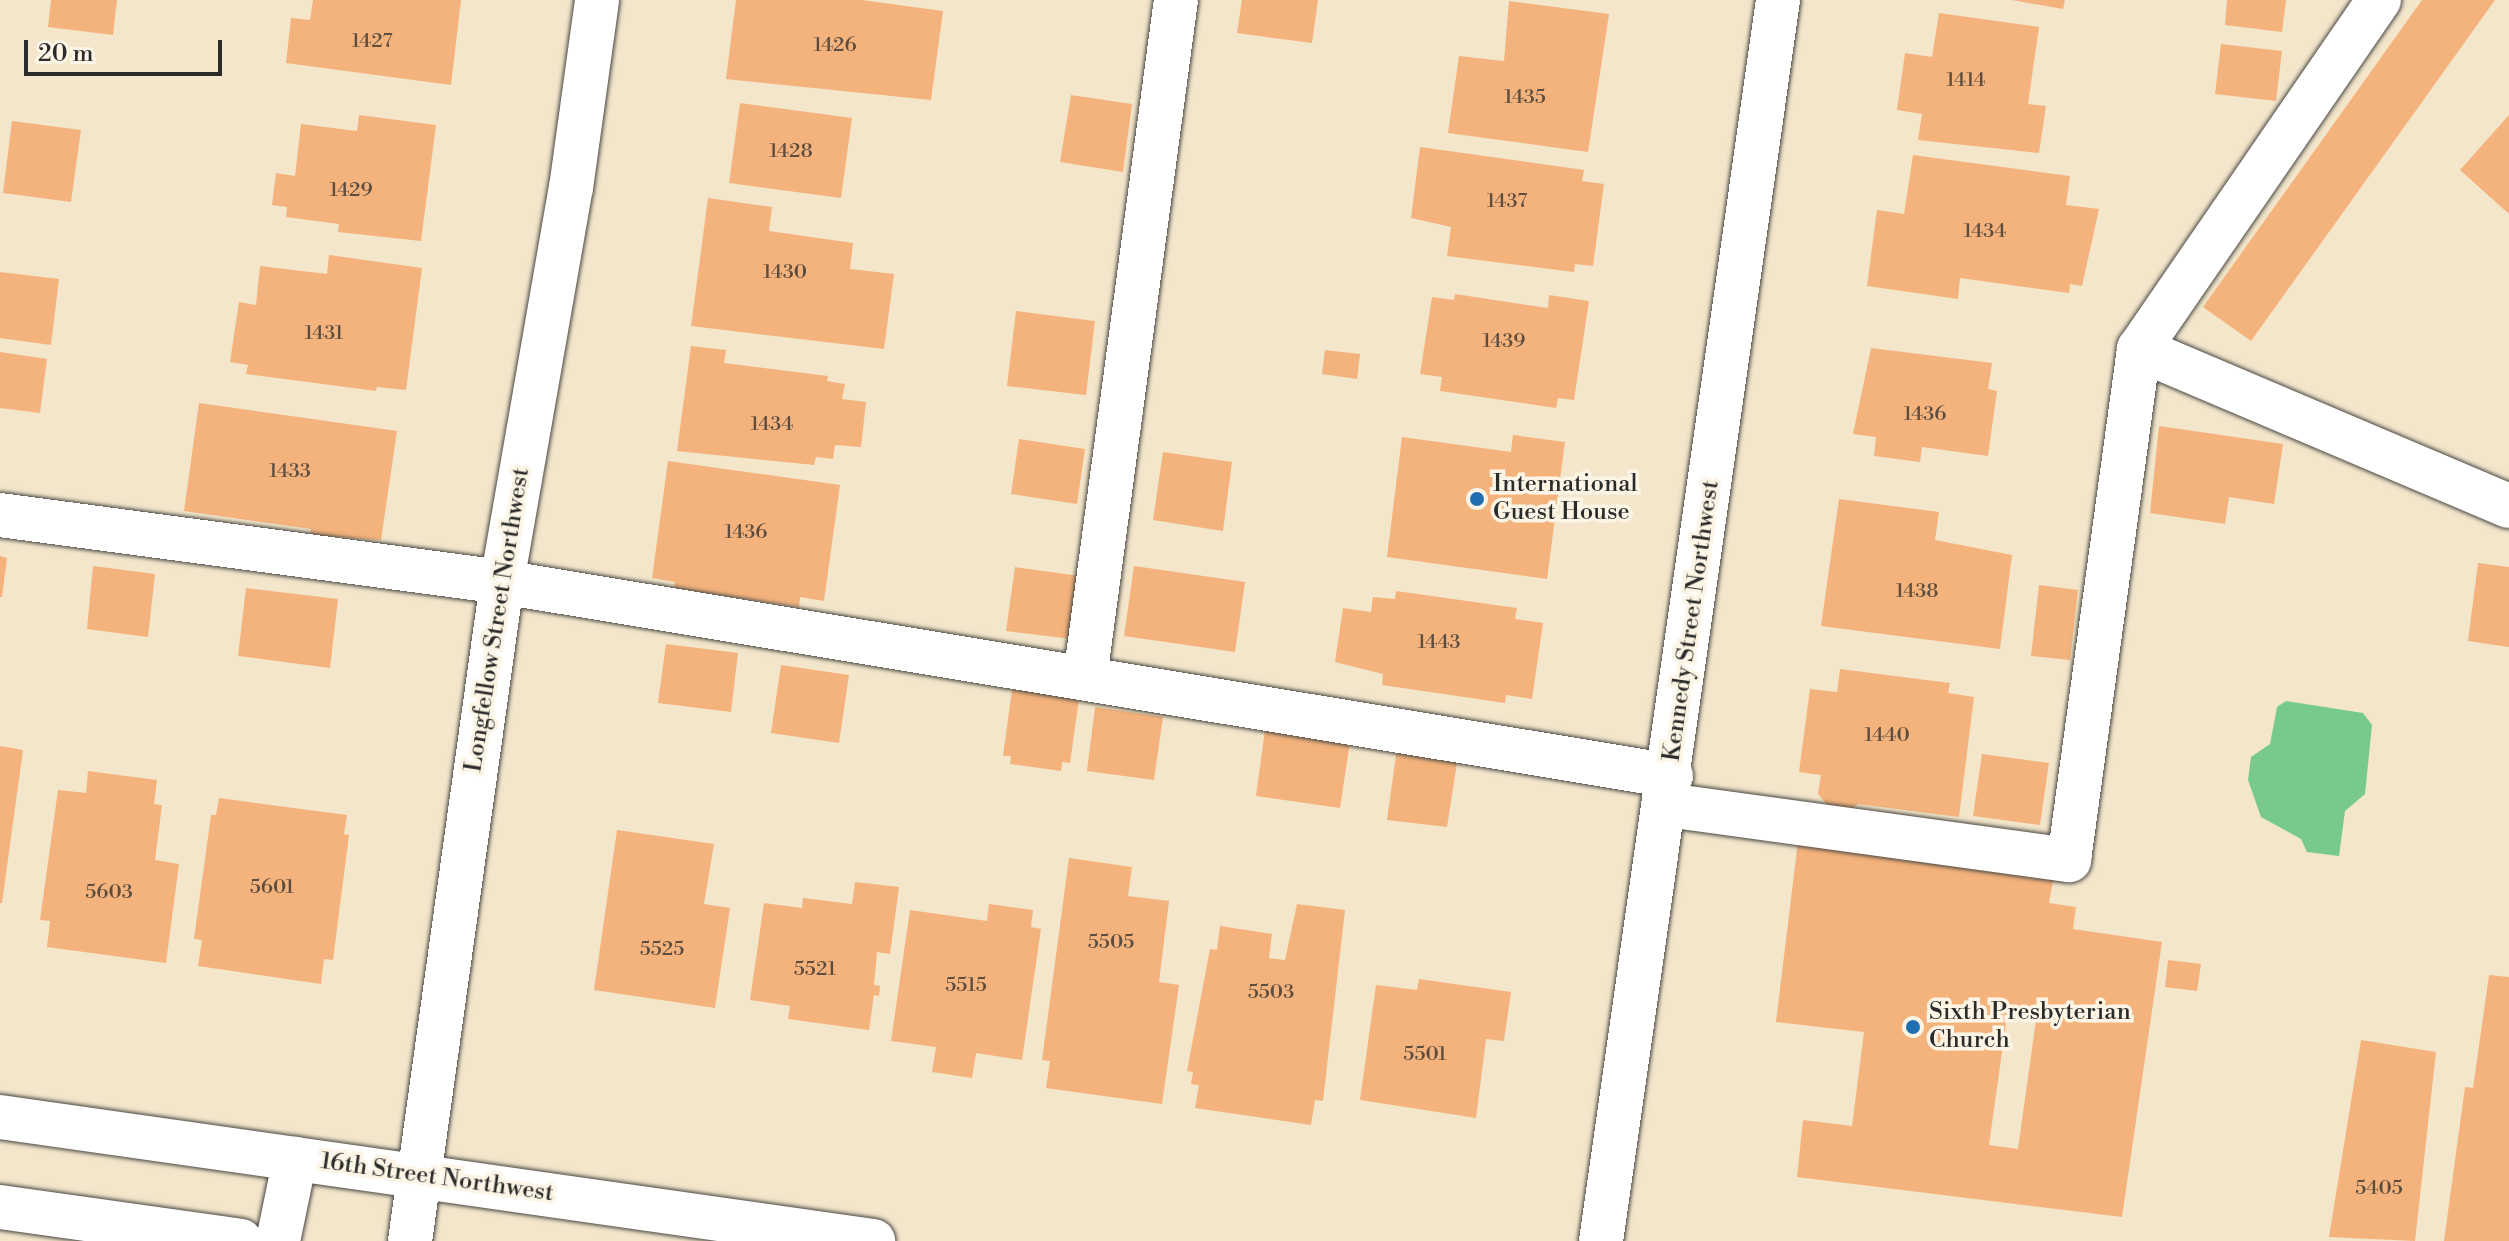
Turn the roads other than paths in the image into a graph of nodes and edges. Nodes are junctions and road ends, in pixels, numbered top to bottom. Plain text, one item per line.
1 (597, 0) edge
2 (1176, 0) edge
3 (1778, 0) edge
4 (2379, 0) edge
5 (2139, 349) junction
6 (2509, 506) edge
7 (0, 515) edge
8 (502, 582) junction
9 (1085, 678) junction
10 (1669, 791) junction
11 (0, 1117) edge
12 (295, 1159) junction
13 (418, 1175) junction
14 (0, 1207) edge
15 (241, 1241) edge
16 (278, 1241) edge
17 (410, 1241) edge
18 (873, 1241) edge
19 (1601, 1241) edge

1 - 8 street, Longfellow Street Northwest
2 - 9 street
3 - 10 street, Kennedy Street Northwest
4 - 5 street
5 - 6 street
5 - 10 street
7 - 8 street
8 - 9 street
8 - 13 street, Longfellow Street Northwest
9 - 10 street
10 - 19 street, Kennedy Street Northwest
11 - 12 street, 16th Street Northwest
12 - 13 street, 16th Street Northwest
12 - 16 street
13 - 17 street, Longfellow Street Northwest
13 - 18 street, 16th Street Northwest
14 - 15 street

